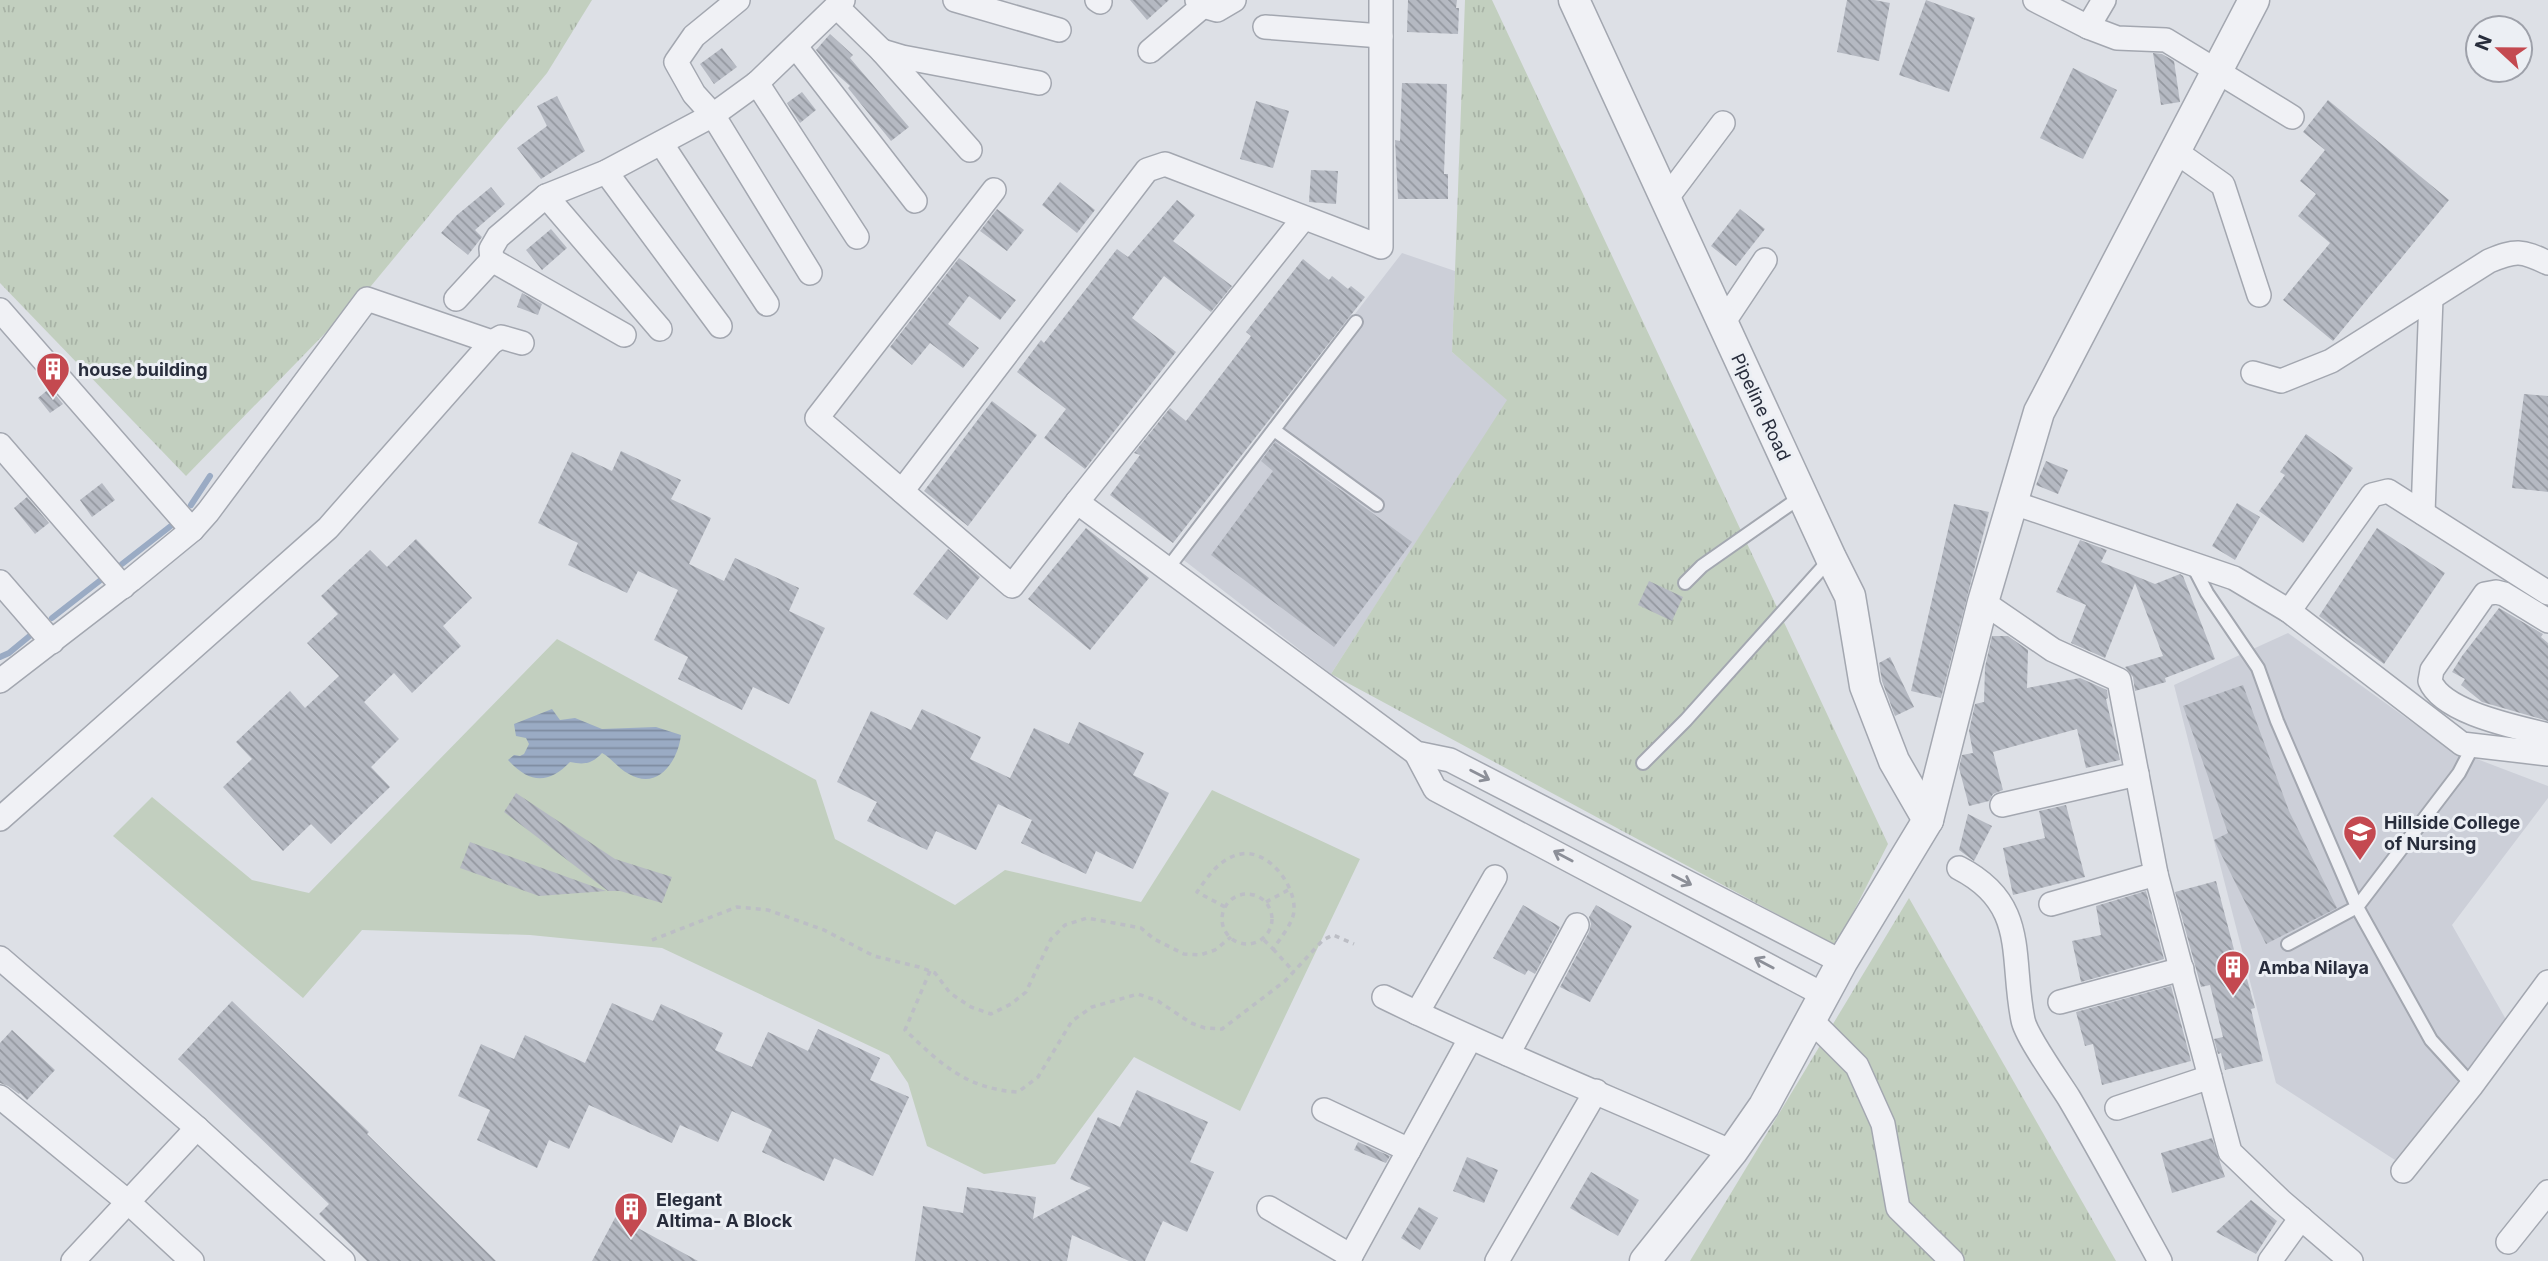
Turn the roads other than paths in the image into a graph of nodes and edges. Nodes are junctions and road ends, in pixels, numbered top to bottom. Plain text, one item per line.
1 (738, 0) edge
2 (955, 0) edge
3 (1234, 0) edge
4 (1381, 0) edge
5 (1574, 0) edge
6 (2035, 0) edge
7 (2104, 0) edge
8 (2254, 0) edge
9 (840, 3) edge
10 (1200, 3) edge
11 (1265, 27) dead end
12 (2088, 27) junction
13 (1059, 30) dead end
14 (1381, 36) junction
15 (796, 47) junction
16 (882, 51) junction
17 (1150, 51) dead end
18 (2217, 72) junction
19 (757, 82) junction
20 (1039, 83) dead end
21 (713, 116) junction
22 (2292, 117) dead end
23 (1723, 123) dead end
24 (661, 143) junction
25 (970, 150) dead end
26 (2175, 151) junction
27 (606, 173) junction
28 (994, 190) dead end
29 (546, 197) junction
30 (1666, 199) junction
31 (915, 201) dead end
32 (1303, 219) junction
33 (857, 237) dead end
34 (492, 260) junction
35 (1765, 260) dead end
36 (2548, 263) edge
37 (810, 273) dead end
38 (2259, 295) dead end
39 (2431, 298) junction
40 (456, 299) dead end
41 (767, 304) dead end
42 (0, 310) edge
43 (1356, 322) dead end
44 (1723, 323) junction
45 (720, 326) dead end
46 (660, 329) dead end
47 (624, 335) dead end
48 (492, 342) junction
49 (522, 343) dead end
50 (2253, 373) dead end
51 (1274, 430) junction
52 (0, 445) edge
53 (901, 491) junction
54 (1802, 496) junction
55 (1077, 502) junction
56 (2014, 503) junction
57 (1377, 505) dead end
58 (2423, 513) junction
59 (191, 530) junction
60 (1831, 558) junction
61 (2191, 562) junction
62 (1168, 568) junction
63 (0, 582) edge
64 (1685, 583) dead end
65 (123, 587) junction
66 (2548, 593) edge
67 (1983, 602) junction
68 (2289, 611) junction
69 (2548, 621) edge
70 (52, 642) junction
71 (0, 681) edge
72 (2472, 714) junction
73 (2548, 735) edge
74 (2468, 745) junction
75 (1416, 753) junction
76 (2548, 754) edge
77 (1643, 763) dead end
78 (2137, 774) junction
79 (2002, 805) dead end
80 (0, 819) edge
81 (1928, 820) junction
82 (1959, 869) dead end
83 (2156, 874) junction
84 (1495, 877) dead end
85 (2051, 904) dead end
86 (2357, 907) junction
87 (1577, 925) dead end
88 (2288, 944) dead end
89 (0, 958) edge
90 (1842, 962) junction
91 (2182, 970) junction
92 (2548, 982) edge
93 (1384, 997) dead end
94 (2060, 1002) dead end
95 (1817, 1007) junction
96 (1417, 1013) junction
97 (1470, 1039) junction
98 (1508, 1054) junction
99 (2210, 1077) junction
100 (2472, 1085) junction
101 (1596, 1091) junction
102 (0, 1097) edge
103 (2117, 1108) dead end
104 (1324, 1110) dead end
105 (197, 1128) junction
106 (1409, 1150) junction
107 (1732, 1152) junction
108 (2403, 1171) dead end
109 (2545, 1201) edge
110 (128, 1202) junction
111 (1269, 1208) dead end
112 (2301, 1218) junction
113 (2508, 1242) dead end
114 (1350, 1258) edge
115 (73, 1261) edge
116 (192, 1261) edge
117 (343, 1261) edge
118 (1497, 1261) edge
119 (1645, 1261) edge
120 (1952, 1261) edge
121 (2160, 1261) edge
122 (2270, 1261) edge
123 (2351, 1261) edge

1 - 21 street
2 - 13 street
3 - 10 street
4 - 14 street
5 - 30 street, Pipeline Road
6 - 12 street
7 - 12 street
8 - 18 street
9 - 15 street
9 - 16 street
10 - 17 street
11 - 14 street
12 - 18 street
14 - 32 street
15 - 19 street
15 - 31 street
16 - 20 street
16 - 25 street
18 - 22 street
18 - 26 street
19 - 21 street
19 - 33 street
21 - 24 street
21 - 37 street
23 - 30 street
24 - 27 street
24 - 41 street
26 - 38 street
26 - 56 street
27 - 29 street
27 - 45 street
28 - 53 street
29 - 34 street
29 - 46 street
30 - 44 street, Pipeline Road
32 - 53 street
32 - 55 street
34 - 40 street
34 - 47 street
35 - 44 street
36 - 39 street
39 - 50 street
39 - 58 street
42 - 59 street
43 - 51 lane
44 - 54 street, Pipeline Road
48 - 49 street
48 - 59 street
48 - 80 street
51 - 57 lane
51 - 62 lane
52 - 65 street
53 - 55 street
54 - 60 street, Pipeline Road
54 - 64 lane
55 - 62 street
56 - 61 street
56 - 67 street
58 - 66 street
58 - 68 street
59 - 65 street
60 - 77 lane
60 - 81 street, Pipeline Road
61 - 68 street
61 - 86 lane
62 - 75 street
63 - 70 street
65 - 70 street
67 - 78 street
67 - 81 street
68 - 74 street
69 - 72 street
70 - 71 street
72 - 73 street
72 - 74 street
74 - 76 street
74 - 86 lane
75 -> 90 street
95 -> 75 street
78 - 79 street
78 - 83 street
81 - 90 street
82 - 121 street
83 - 85 street
83 - 91 street
84 - 96 street
86 - 88 lane
86 - 100 lane
87 - 98 street
89 - 105 street
90 - 95 street
91 - 94 street
91 - 99 street
92 - 100 street
93 - 96 street
95 - 107 street
95 - 120 street
96 - 97 street
97 - 98 street
97 - 106 street
98 - 101 street
99 - 103 street
99 - 112 street
100 - 108 street
101 - 107 street
101 - 118 street
102 - 110 street
104 - 106 street
105 - 110 street
105 - 117 street
106 - 114 street
107 - 119 street
109 - 113 street
110 - 115 street
110 - 116 street
111 - 114 street
112 - 122 street
112 - 123 street

